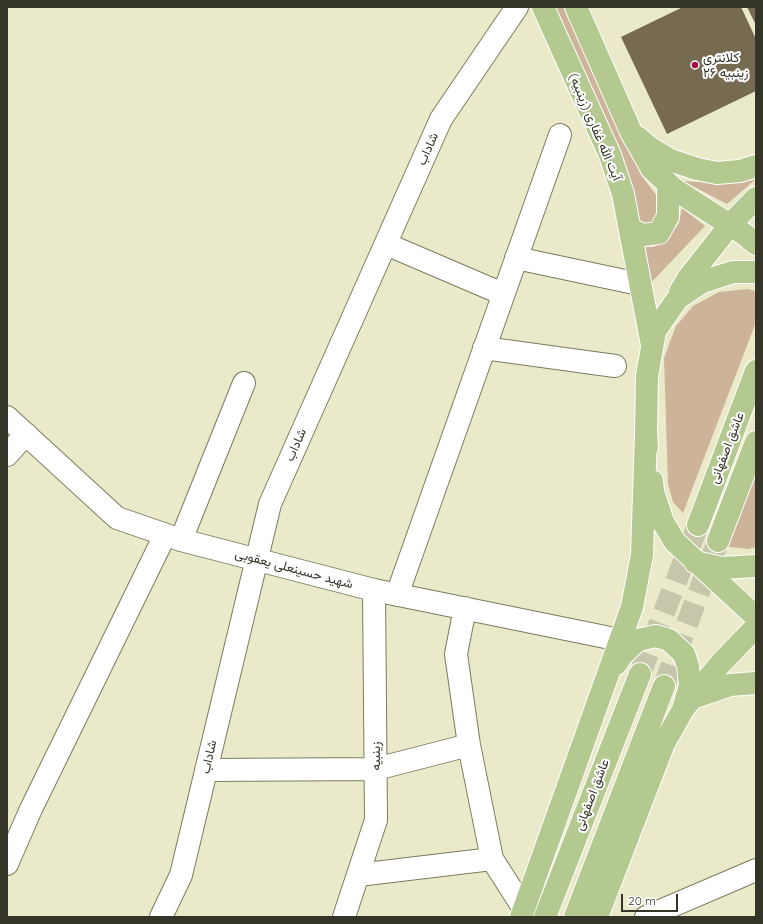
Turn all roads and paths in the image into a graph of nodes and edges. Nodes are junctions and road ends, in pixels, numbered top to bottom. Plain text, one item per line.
1 (516, 7) edge
2 (543, 7) edge
3 (576, 7) edge
4 (631, 132) junction
5 (560, 135) dead end
6 (756, 166) edge
7 (668, 184) junction
8 (756, 198) edge
9 (730, 225) junction
10 (630, 229) junction
11 (386, 244) junction
12 (756, 244) edge
13 (516, 258) junction
14 (756, 272) edge
15 (639, 284) junction
16 (503, 294) junction
17 (670, 309) junction
18 (652, 345) junction
19 (484, 348) junction
20 (615, 366) dead end
21 (756, 371) edge
22 (244, 383) dead end
23 (7, 417) edge
24 (646, 433) junction
25 (26, 434) junction
26 (756, 442) edge
27 (7, 455) edge
28 (698, 525) tunnel mouth
29 (173, 538) junction
30 (718, 541) tunnel mouth
31 (256, 559) junction
32 (695, 562) junction
33 (756, 566) edge
34 (374, 590) junction
35 (397, 595) junction
36 (465, 608) junction
37 (756, 617) edge
38 (756, 627) edge
39 (620, 640) junction
40 (640, 674) tunnel mouth
41 (605, 681) junction
42 (756, 684) edge
43 (664, 686) tunnel mouth
44 (688, 703) junction
45 (469, 745) junction
46 (376, 769) junction
47 (206, 770) junction
48 (492, 859) junction
49 (7, 864) edge
50 (756, 870) edge
51 (358, 875) junction
52 (523, 913) edge
53 (161, 917) edge
54 (344, 917) edge
55 (545, 917) edge
56 (575, 917) edge
57 (597, 917) edge
58 (646, 917) edge

1 - 11 street, شاداب
2 - 10 main road, آیت الله غفاری (زینبیه)
3 - 4 main road
4 - 6 main road
4 - 7 main road
5 - 13 street
7 - 9 main road
7 - 10 main road
8 - 9 main road
9 - 12 main road
9 - 17 main road
10 - 15 main road, آیت الله غفاری (زینبیه)
11 - 16 street
11 - 31 street, شاداب
13 - 15 street
13 - 16 street
14 - 17 main road
15 - 18 main road, آیت الله غفاری (زینبیه)
16 - 19 street
17 - 18 main road
18 - 24 main road
19 - 20 street
19 - 35 street
21 - 28 main road, عاشق اصفهانی
22 - 29 street
23 - 25 street, شهید حسینعلی یعقوبی
24 - 32 main road
24 - 39 main road
25 - 27 street
25 - 29 street, شهید حسینعلی یعقوبی
26 - 30 main road, عاشق اصفهانی
29 - 31 street, شهید حسینعلی یعقوبی
29 - 49 street
31 - 34 street, شهید حسینعلی یعقوبی
31 - 47 street, شاداب
32 - 33 main road
32 - 37 main road
34 - 35 street, شهید حسینعلی یعقوبی
34 - 46 street, زینبیه
35 - 36 street, شهید حسینعلی یعقوبی
36 - 39 street, شهید حسینعلی یعقوبی
36 - 45 street
38 - 44 main road
39 - 41 main road
40 - 55 main road, عاشق اصفهانی
41 - 44 main road
41 - 52 main road
42 - 44 main road
43 - 56 main road
44 - 57 main road
45 - 46 street
45 - 48 street
46 - 47 street
46 - 51 street, زینبیه
47 - 53 street, شاداب
48 - 51 street
48 - 52 street
50 - 58 street
51 - 54 street, زینبیه

